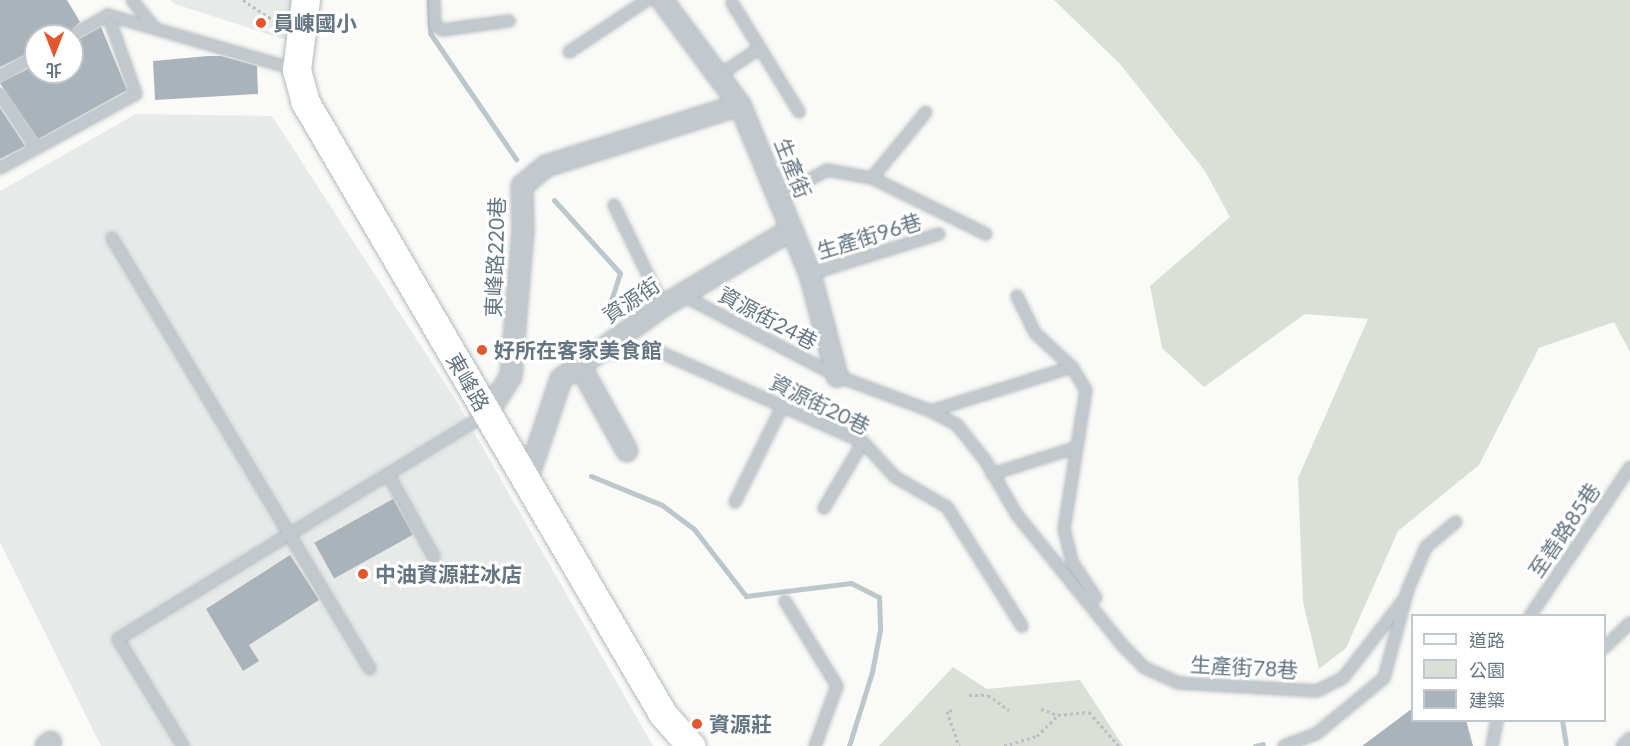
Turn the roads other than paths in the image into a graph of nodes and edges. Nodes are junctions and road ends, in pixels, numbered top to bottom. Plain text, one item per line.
1 (132, 0) edge
2 (306, 0) edge
3 (434, 0) edge
4 (646, 0) edge
5 (662, 0) edge
6 (732, 3) dead end
7 (108, 15) junction
8 (509, 21) dead end
9 (153, 26) junction
10 (84, 29) edge
11 (760, 48) junction
12 (569, 52) dead end
13 (24, 63) edge
14 (297, 70) junction
15 (0, 76) edge
16 (718, 76) junction
17 (0, 94) edge
18 (740, 105) junction
19 (799, 112) dead end
20 (926, 112) dead end
21 (35, 147) junction
22 (0, 168) edge
23 (872, 177) junction
24 (779, 196) junction
25 (614, 205) dead end
26 (792, 229) junction
27 (939, 234) dead end
28 (986, 234) dead end
29 (112, 238) dead end
30 (810, 274) junction
31 (682, 295) junction
32 (1017, 296) dead end
33 (663, 306) junction
34 (597, 352) junction
35 (579, 364) junction
36 (1072, 367) junction
37 (837, 376) junction
38 (782, 407) junction
39 (931, 411) junction
40 (487, 414) junction
41 (863, 442) junction
42 (1076, 448) junction
43 (627, 451) dead end
44 (1630, 467) edge
45 (388, 474) junction
46 (992, 474) junction
47 (527, 480) junction
48 (735, 502) dead end
49 (824, 508) dead end
50 (1456, 522) dead end
51 (288, 534) junction
52 (434, 557) dead end
53 (1406, 593) junction
54 (1096, 598) dead end
55 (785, 601) dead end
56 (1531, 614) edge
57 (1630, 623) edge
58 (1022, 626) dead end
59 (1606, 647) edge
60 (370, 669) dead end
61 (1497, 722) edge
62 (1630, 738) edge
63 (183, 746) edge
64 (691, 746) edge
65 (815, 746) edge
66 (1284, 746) edge
67 (1492, 746) edge
68 (1622, 746) edge

1 - 9 lane
2 - 14 main road, 東峰路
3 - 8 lane
4 - 12 lane
5 - 16 street, 生產街
6 - 11 lane
7 - 9 lane
7 - 10 lane
7 - 21 lane
9 - 14 lane
11 - 16 lane
11 - 19 lane
13 - 15 lane
14 - 40 main road, 東峰路
16 - 18 street, 生產街
17 - 21 lane
18 - 24 street, 生產街
18 - 40 street, 東峰路220巷
20 - 23 lane
21 - 22 lane
23 - 24 lane
23 - 28 lane
24 - 26 street, 生產街
25 - 33 lane
26 - 30 street, 生產街
26 - 31 street, 資源街
27 - 30 lane, 生產街96巷
29 - 51 lane
30 - 37 street, 生產街
31 - 33 street, 資源街
31 - 37 lane, 資源街24巷
32 - 36 lane
33 - 34 street, 資源街
34 - 35 street, 資源街
34 - 38 lane, 資源街20巷
35 - 43 street
35 - 47 street, 資源街
36 - 39 lane
36 - 42 lane
37 - 39 lane, 生產街78巷
38 - 41 lane, 資源街20巷
38 - 48 lane
39 - 46 lane, 生產街78巷
40 - 45 lane
40 - 47 main road, 東峰路
41 - 49 lane
41 - 58 lane, 資源街20巷
42 - 46 lane
42 - 54 lane
44 - 56 lane, 至善路85巷
45 - 51 lane
45 - 52 lane
46 - 53 lane, 生產街78巷
47 - 64 main road, 東峰路
50 - 53 lane
51 - 60 lane
51 - 63 lane
53 - 66 lane
55 - 65 lane
57 - 59 lane
61 - 67 lane
62 - 68 lane

